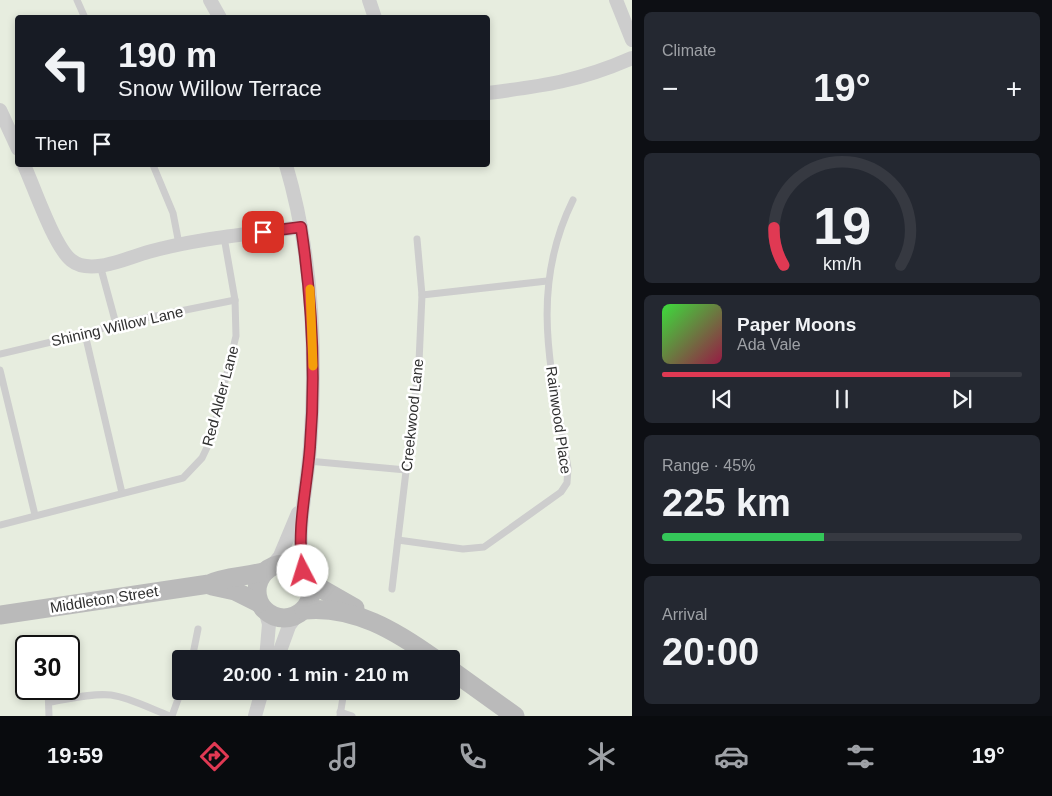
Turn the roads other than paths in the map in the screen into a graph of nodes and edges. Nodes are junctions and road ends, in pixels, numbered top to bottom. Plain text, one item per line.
1 (78, 0) edge
2 (210, 0) edge
3 (369, 0) edge
4 (616, 0) edge
5 (85, 15) edge
6 (218, 15) edge
7 (374, 15) edge
8 (632, 40) edge
9 (632, 58) edge
10 (490, 93) edge
11 (0, 110) edge
12 (15, 142) edge
13 (25, 167) edge
14 (154, 167) edge
15 (287, 167) edge
16 (573, 200) dead end
17 (301, 227) junction
18 (224, 237) junction
19 (417, 239) dead end
20 (179, 244) junction
21 (100, 265) junction
22 (547, 281) junction
23 (422, 295) junction
24 (235, 300) junction
25 (116, 324) junction
26 (85, 334) junction
27 (0, 354) edge
28 (0, 370) edge
29 (308, 461) junction
30 (406, 470) junction
31 (122, 493) junction
32 (302, 505) junction
33 (35, 515) junction
34 (0, 525) edge
35 (398, 540) junction
36 (269, 569) junction
37 (305, 574) junction
38 (209, 584) junction
39 (392, 589) dead end
40 (262, 607) junction
41 (300, 612) junction
42 (0, 615) edge
43 (362, 616) junction
44 (198, 629) dead end
45 (194, 650) edge
46 (267, 650) edge
47 (280, 650) edge
48 (422, 650) edge
49 (460, 676) edge
50 (177, 700) edge
51 (259, 700) edge
52 (342, 700) edge
53 (50, 702) joint
54 (340, 714) edge
55 (49, 716) edge
56 (171, 716) edge
57 (255, 716) edge
58 (352, 716) edge
59 (515, 716) edge

1 - 5 lane
2 - 6 street
3 - 7 street
4 - 8 street
9 - 10 street
11 - 12 street
13 - 21 street
14 - 20 lane
15 - 17 street
16 - 22 lane, Rainwood Place
17 - 18 street
17 - 29 street
18 - 20 street
18 - 24 lane, Red Alder Lane
19 - 23 lane, Creekwood Lane
20 - 21 street
21 - 25 lane
22 - 23 lane
22 - 35 lane, Rainwood Place
23 - 30 lane, Creekwood Lane
24 - 25 lane, Shining Willow Lane
24 - 31 lane, Red Alder Lane
25 - 26 lane, Shining Willow Lane
26 - 27 lane, Shining Willow Lane
26 - 31 lane
28 - 33 lane
29 - 30 lane
29 - 32 street
30 - 35 lane, Creekwood Lane
31 - 33 lane, Red Alder Lane
32 - 36 street
32 - 37 street
33 - 34 lane, Red Alder Lane
35 - 39 lane, Creekwood Lane
36 - 37 street
36 - 38 street, Middleton Street
36 - 40 street
37 - 41 street
37 - 43 street
38 - 40 street, Middleton Street
38 - 42 street, Middleton Street
40 - 41 street
40 - 46 street
41 - 43 street
41 - 47 street
43 - 48 street
44 - 45 lane
49 - 59 street
50 - 56 lane
51 - 57 street
52 - 54 lane
53 - 55 lane
53 - 56 lane
54 - 58 lane

